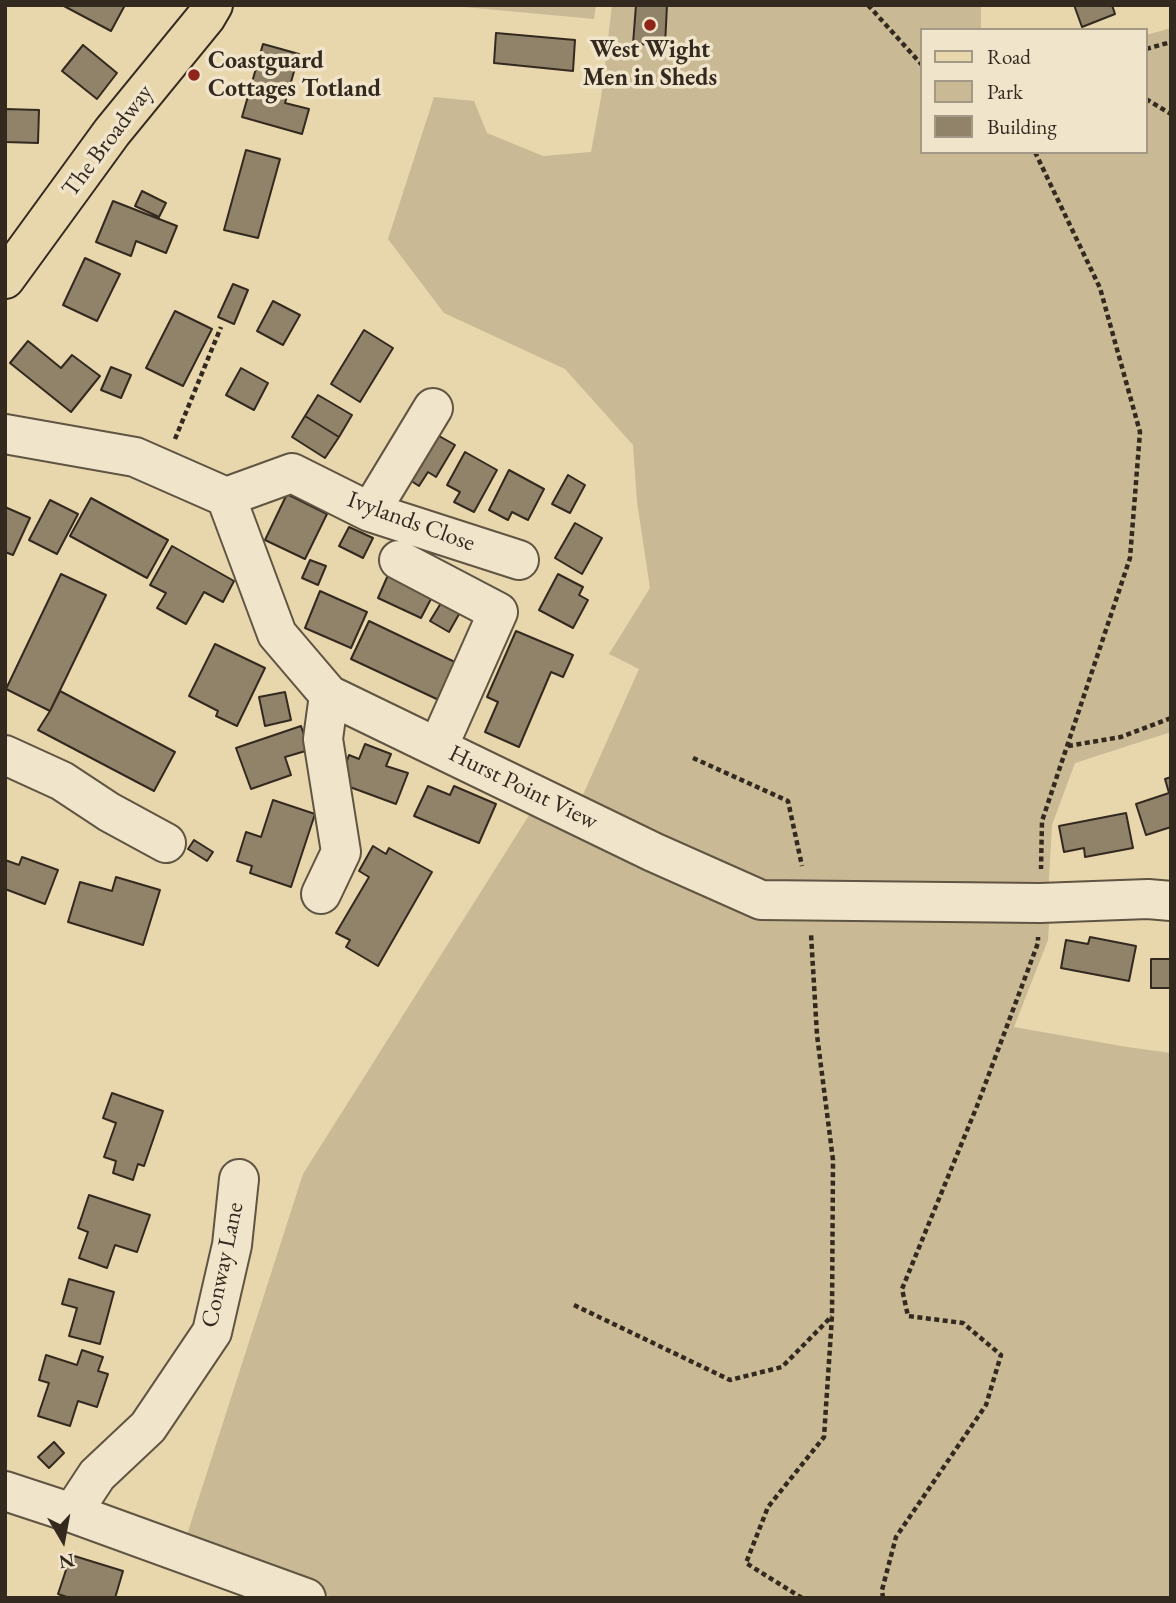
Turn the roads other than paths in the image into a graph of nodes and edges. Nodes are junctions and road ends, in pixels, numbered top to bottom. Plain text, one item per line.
1 (213, 5) edge
2 (5, 279) edge
3 (433, 408) dead end
4 (5, 434) edge
5 (226, 497) junction
6 (370, 512) junction
7 (399, 560) dead end
8 (517, 563) dead end
9 (329, 695) junction
10 (438, 747) junction
11 (5, 755) edge
12 (166, 843) dead end
13 (321, 894) dead end
14 (1171, 901) edge
15 (239, 1179) dead end
16 (5, 1491) edge
17 (72, 1513) junction
18 (285, 1594) edge

1 - 2 main road, The Broadway
3 - 6 street
4 - 5 street
5 - 6 street, Ivylands Close
5 - 9 street, Hurst Point View
6 - 8 street, Ivylands Close
7 - 10 street
9 - 10 street, Hurst Point View
9 - 13 street
10 - 14 street, Hurst Point View
11 - 12 street
15 - 17 street, Conway Lane
16 - 17 street
17 - 18 street

